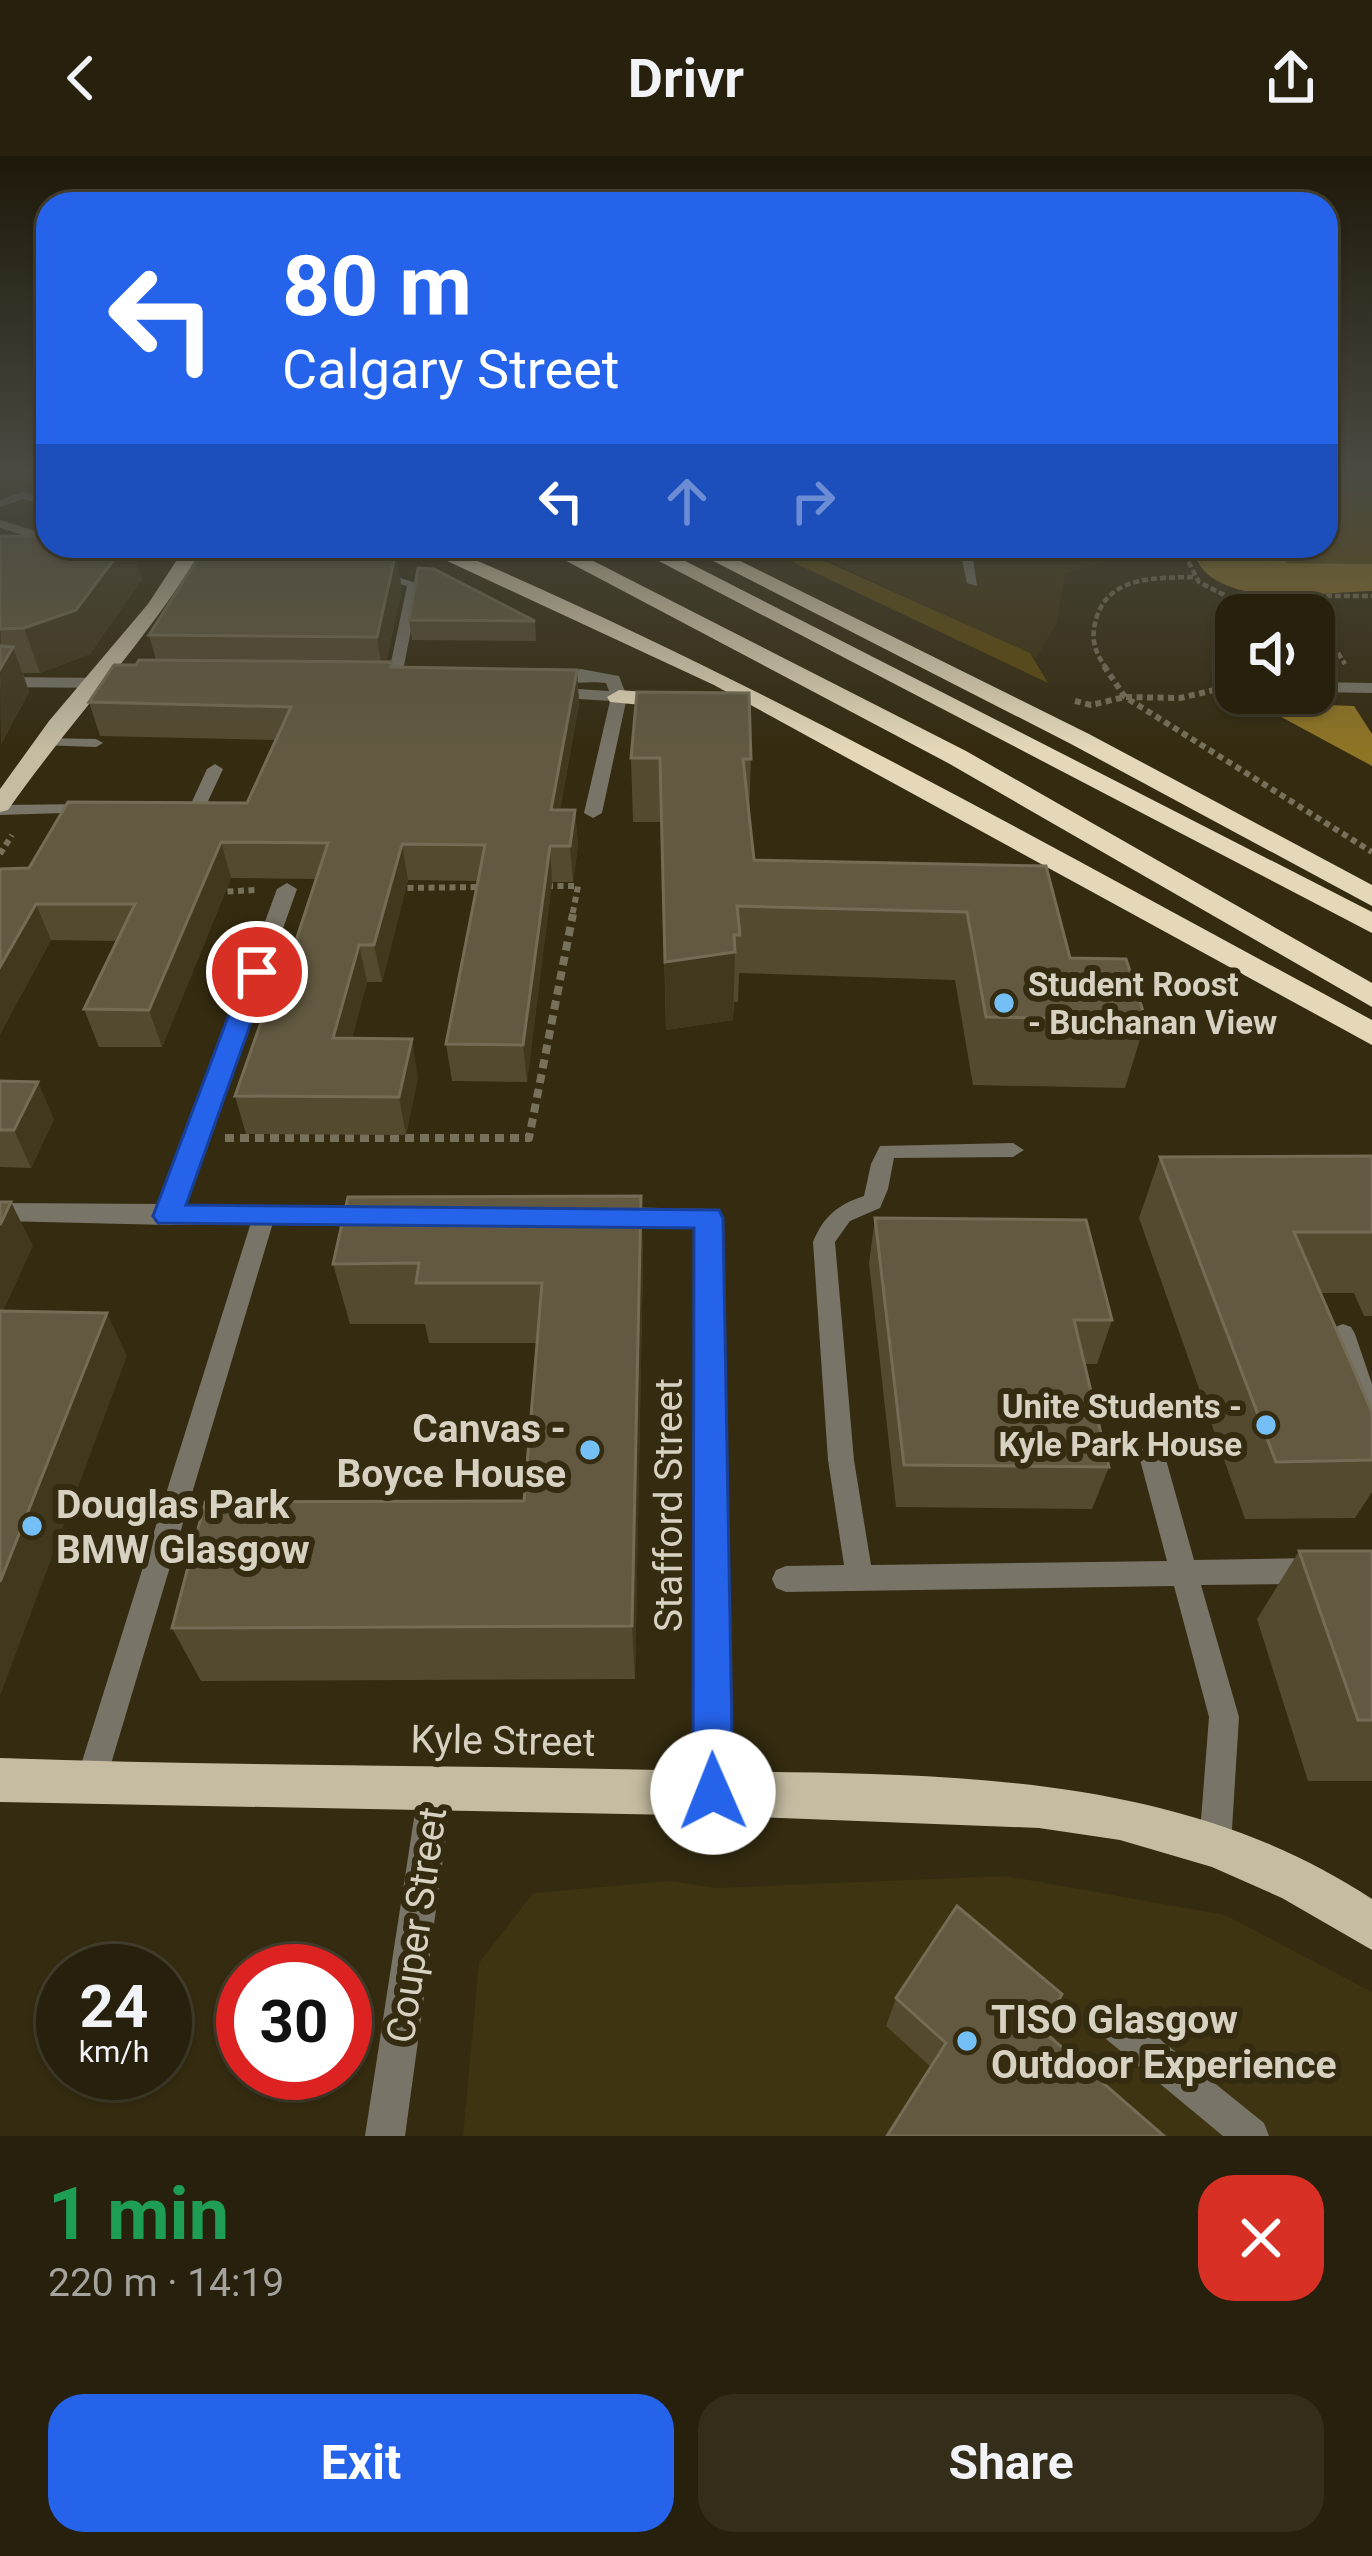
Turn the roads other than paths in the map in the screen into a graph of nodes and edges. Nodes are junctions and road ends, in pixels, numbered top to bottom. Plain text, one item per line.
1 (187, 565) edge
2 (470, 565) edge
3 (586, 565) edge
4 (678, 565) edge
5 (733, 565) edge
6 (969, 565) edge
7 (363, 574) edge
8 (973, 583) dead end
9 (0, 682) edge
10 (95, 682) junction
11 (129, 683) edge
12 (371, 686) edge
13 (393, 686) junction
14 (416, 686) edge
15 (526, 686) edge
16 (1335, 687) edge
17 (1372, 688) edge
18 (619, 697) junction
19 (833, 740) junction
20 (45, 742) junction
21 (96, 742) dead end
22 (214, 770) dead end
23 (0, 808) edge
24 (104, 810) edge
25 (150, 810) edge
26 (592, 813) dead end
27 (287, 889) road end
28 (1372, 897) edge
29 (1372, 924) edge
30 (1372, 997) edge
31 (1372, 1034) edge
32 (1012, 1150) dead end
33 (0, 1212) edge
34 (168, 1216) junction
35 (264, 1216) junction
36 (406, 1216) edge
37 (595, 1216) edge
38 (1343, 1334) edge
39 (1372, 1421) edge
40 (1152, 1456) dead end
41 (1349, 1570) edge
42 (1187, 1574) junction
43 (859, 1577) junction
44 (786, 1579) dead end
45 (0, 1780) edge
46 (90, 1784) junction
47 (436, 1786) junction
48 (713, 1792) junction
49 (1215, 1845) junction
50 (1372, 1927) edge
51 (1118, 2027) dead end
52 (385, 2136) edge
53 (1251, 2136) edge

1 - 10 main road
2 - 19 highway
3 - 30 highway
4 - 29 highway
5 - 28 highway
6 - 8 lane
7 - 13 lane
9 - 10 street
10 - 11 street
10 - 20 main road
12 - 13 street
13 - 14 street
15 - 18 street
16 - 17 street
18 - 19 highway
18 - 26 street
19 - 31 highway
20 - 21 lane
20 - 23 main road
22 - 25 lane
23 - 24 lane
27 - 34 street
32 - 43 lane
33 - 34 street
34 - 35 street
35 - 36 street
35 - 46 lane
37 - 48 street, Stafford Street
38 - 39 lane
40 - 42 lane
41 - 42 lane
42 - 43 lane
42 - 49 lane
43 - 44 lane
45 - 46 main road, Kyle Street
46 - 47 main road, Kyle Street
47 - 48 main road, Kyle Street
47 - 52 street, Couper Street
48 - 49 main road, Kyle Street
49 - 50 main road, Kyle Street
51 - 53 lane

